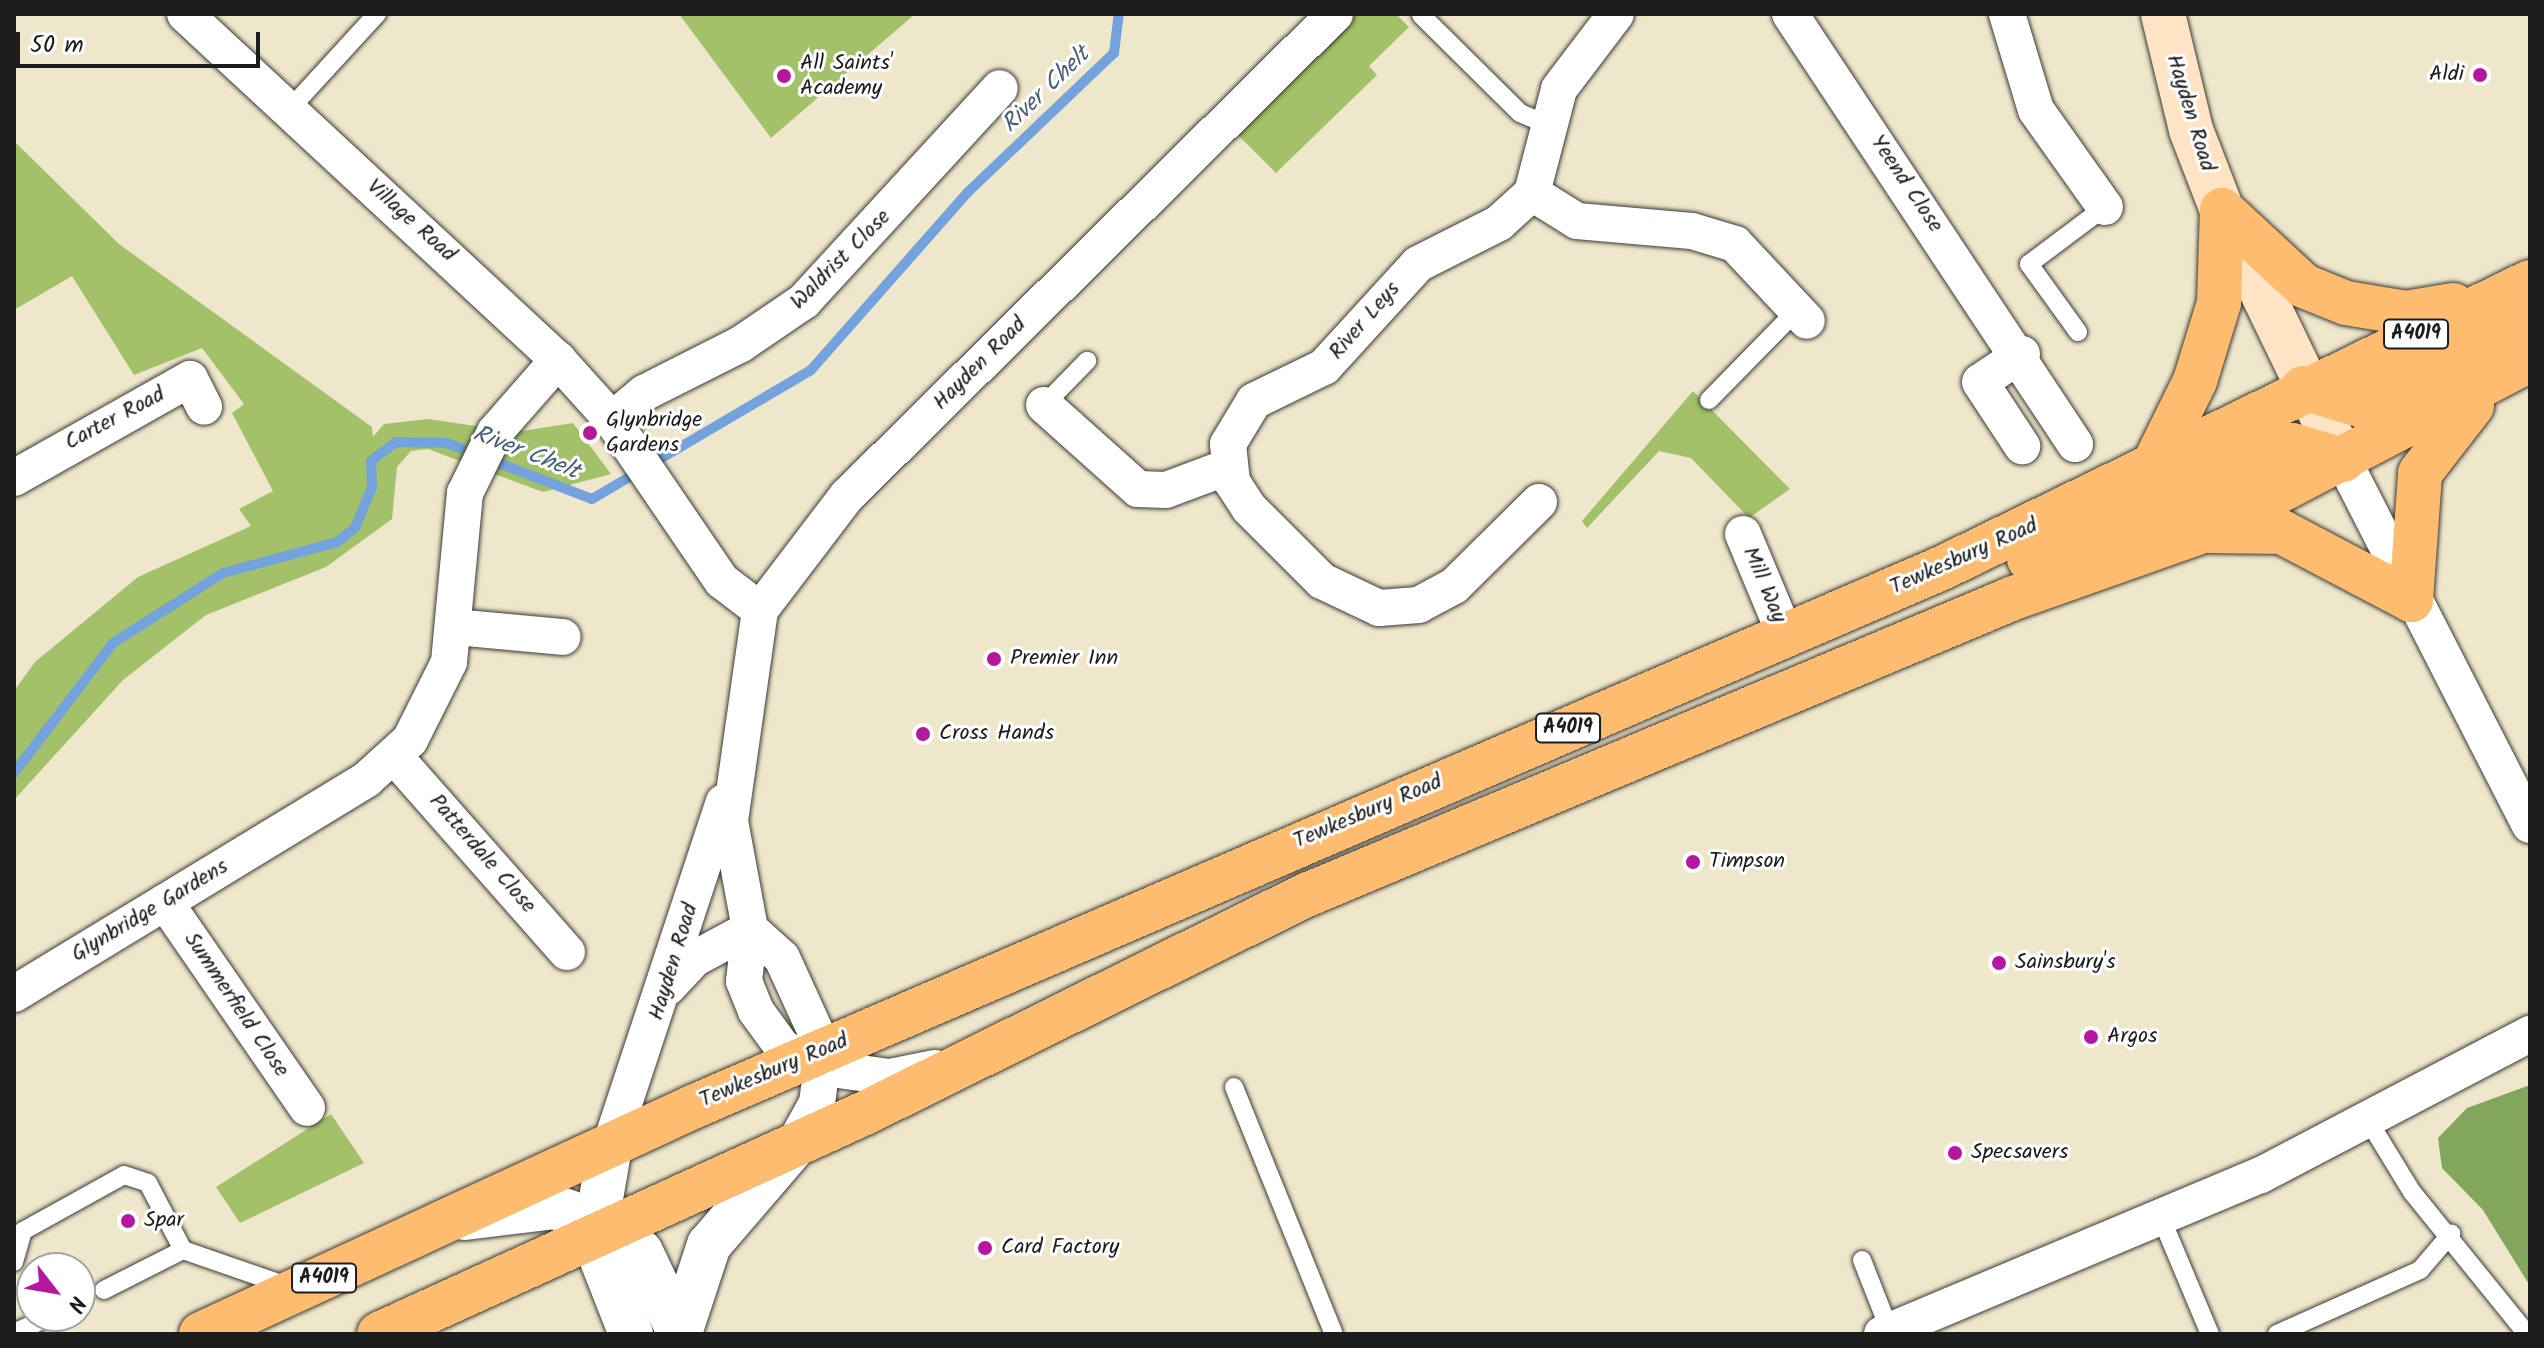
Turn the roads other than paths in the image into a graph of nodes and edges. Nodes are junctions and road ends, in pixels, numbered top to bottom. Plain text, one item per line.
1 (185, 14) edge
2 (377, 14) edge
3 (1335, 14) edge
4 (1616, 14) edge
5 (1790, 14) edge
6 (2007, 14) edge
7 (2163, 14) edge
8 (1421, 15) edge
9 (1000, 88) dead end
10 (288, 111) junction
11 (1550, 126) junction
12 (1532, 193) junction
13 (2105, 207) joint
14 (2222, 210) junction
15 (2530, 282) edge
16 (2486, 300) junction
17 (1802, 315) joint
18 (2530, 321) edge
19 (2078, 332) dead end
20 (2022, 354) junction
21 (558, 360) junction
22 (2530, 360) edge
23 (1087, 361) dead end
24 (2490, 387) junction
25 (2303, 388) junction
26 (1709, 400) dead end
27 (1044, 405) joint
28 (204, 407) dead end
29 (618, 430) junction
30 (2075, 444) dead end
31 (2022, 446) dead end
32 (2343, 460) junction
33 (1228, 467) junction
34 (2151, 470) junction
35 (14, 478) edge
36 (1539, 502) dead end
37 (2203, 531) junction
38 (1743, 534) dead end
39 (1942, 568) junction
40 (2411, 600) junction
41 (760, 610) junction
42 (455, 627) junction
43 (563, 637) dead end
44 (1786, 637) junction
45 (395, 757) junction
46 (732, 776) junction
47 (2530, 825) edge
48 (165, 902) junction
49 (750, 929) junction
50 (567, 952) dead end
51 (664, 993) junction
52 (14, 994) edge
53 (2530, 1034) edge
54 (816, 1059) junction
55 (977, 1060) junction
56 (1234, 1087) dead end
57 (307, 1108) dead end
58 (2368, 1120) junction
59 (610, 1146) junction
60 (792, 1148) junction
61 (2162, 1220) junction
62 (447, 1221) junction
63 (601, 1229) junction
64 (2451, 1234) junction
65 (183, 1250) junction
66 (1862, 1260) dead end
67 (14, 1262) edge
68 (104, 1290) dead end
69 (298, 1290) junction
70 (1886, 1332) edge
71 (201, 1334) edge
72 (379, 1334) edge
73 (631, 1334) edge
74 (680, 1334) edge
75 (1334, 1334) edge
76 (2210, 1334) edge
77 (2277, 1334) edge
78 (2527, 1334) edge

1 - 10 street, Village Road
2 - 10 lane
3 - 41 street, Hayden Road
4 - 11 street
5 - 20 street, Yeend Close
6 - 13 street
7 - 14 main road, Hayden Road
8 - 11 lane
9 - 29 street, Waldrist Close
10 - 21 street, Village Road
11 - 12 street
12 - 17 street
12 - 33 street, River Leys
13 - 19 lane
14 - 16 highway
14 - 25 main road, Hayden Road
14 - 34 highway
15 - 16 highway, Tewkesbury Road / A4019
16 - 25 highway, Tewkesbury Road / A4019
17 - 26 lane
18 - 25 highway
20 - 30 street, Yeend Close
20 - 31 street
21 - 29 street, Village Road
21 - 42 street, Glynbridge Gardens
22 - 24 highway, A4019
23 - 27 lane
24 - 32 highway, A4019
24 - 40 highway
25 - 32 main road, Hayden Road
25 - 34 highway, Tewkesbury Road / A4019
27 - 33 street
28 - 35 street, Carter Road
29 - 41 street, Village Road
32 - 37 highway, A4019
32 - 39 highway
32 - 40 street
33 - 36 street
34 - 39 highway, Tewkesbury Road / A4019
37 - 40 highway
37 - 55 highway, A4019
38 - 44 street, Mill Way
39 - 44 highway, Tewkesbury Road / A4019
40 - 47 street
41 - 46 street, Hayden Road
42 - 43 street
42 - 45 street, Glynbridge Gardens
44 - 54 highway, Tewkesbury Road / A4019
45 - 48 street, Glynbridge Gardens
45 - 50 street, Patterdale Close
46 - 49 street, Hayden Road
46 - 51 street, Hayden Road
48 - 52 street, Glynbridge Gardens
48 - 57 street, Summerfield Close
49 - 51 street
49 - 54 street
49 - 54 street, Hayden Road
51 - 59 street, Hayden Road
53 - 58 street
54 - 55 street, Hayden Road
54 - 59 highway, Tewkesbury Road / A4019
54 - 60 street
55 - 60 highway, A4019
56 - 75 lane
58 - 61 street
58 - 64 lane
59 - 62 highway, Tewkesbury Road / A4019
59 - 63 street
60 - 63 highway, A4019
60 - 74 street
61 - 70 street
61 - 76 lane
62 - 63 street
62 - 69 highway, Tewkesbury Road / A4019
63 - 72 highway, A4019
63 - 73 street
63 - 74 street
64 - 77 lane
64 - 78 lane
65 - 67 lane
65 - 68 lane
65 - 69 lane
66 - 70 lane
69 - 71 highway, Tewkesbury Road / A4019

